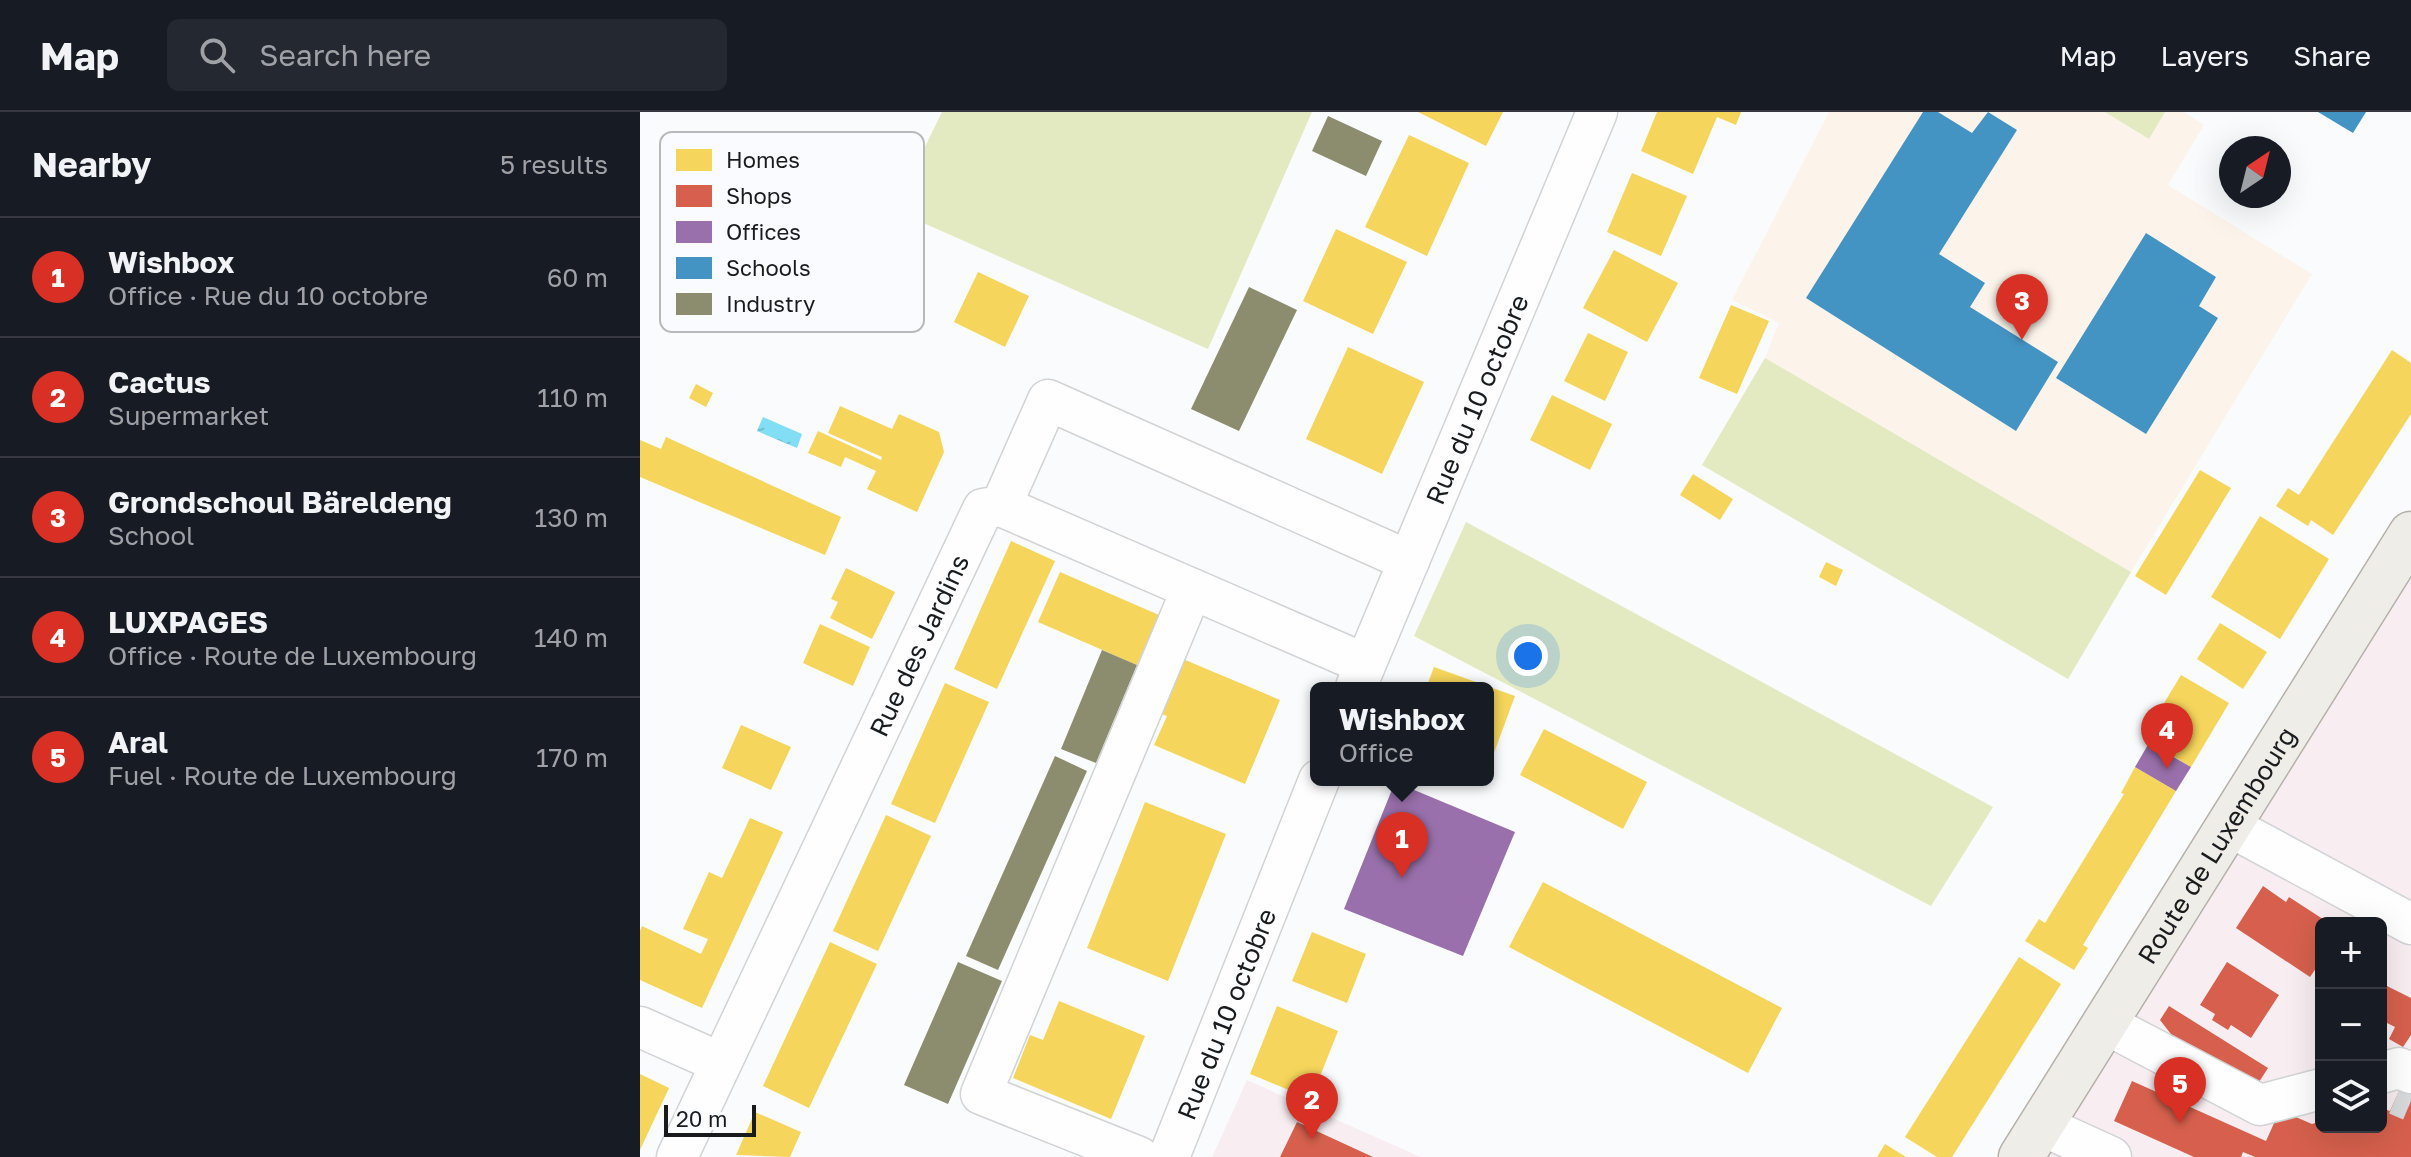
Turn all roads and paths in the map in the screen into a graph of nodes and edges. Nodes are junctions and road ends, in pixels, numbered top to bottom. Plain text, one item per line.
1 (1597, 112) edge
2 (1001, 506) junction
3 (2410, 537) edge
4 (1409, 561) junction
5 (1192, 589) junction
6 (1360, 676) edge
7 (1317, 786) edge
8 (2229, 826) junction
9 (2411, 924) edge
10 (2106, 1024) junction
11 (640, 1027) edge
12 (721, 1063) junction
13 (2315, 1091) edge
14 (2031, 1141) edge
15 (677, 1157) edge
16 (1139, 1157) edge
17 (1169, 1157) edge
18 (2111, 1157) edge

1 - 4 street, Rue du 10 octobre
2 - 4 street
2 - 5 street
2 - 12 street, Rue des Jardins
3 - 8 main road, Route de Luxembourg
4 - 6 street, Rue du 10 octobre
5 - 6 street
5 - 16 street
7 - 17 street, Rue du 10 octobre
8 - 9 street
8 - 10 main road, Route de Luxembourg
10 - 13 street
10 - 14 main road, Route de Luxembourg
11 - 12 street
12 - 15 street, Rue des Jardins
14 - 18 street

